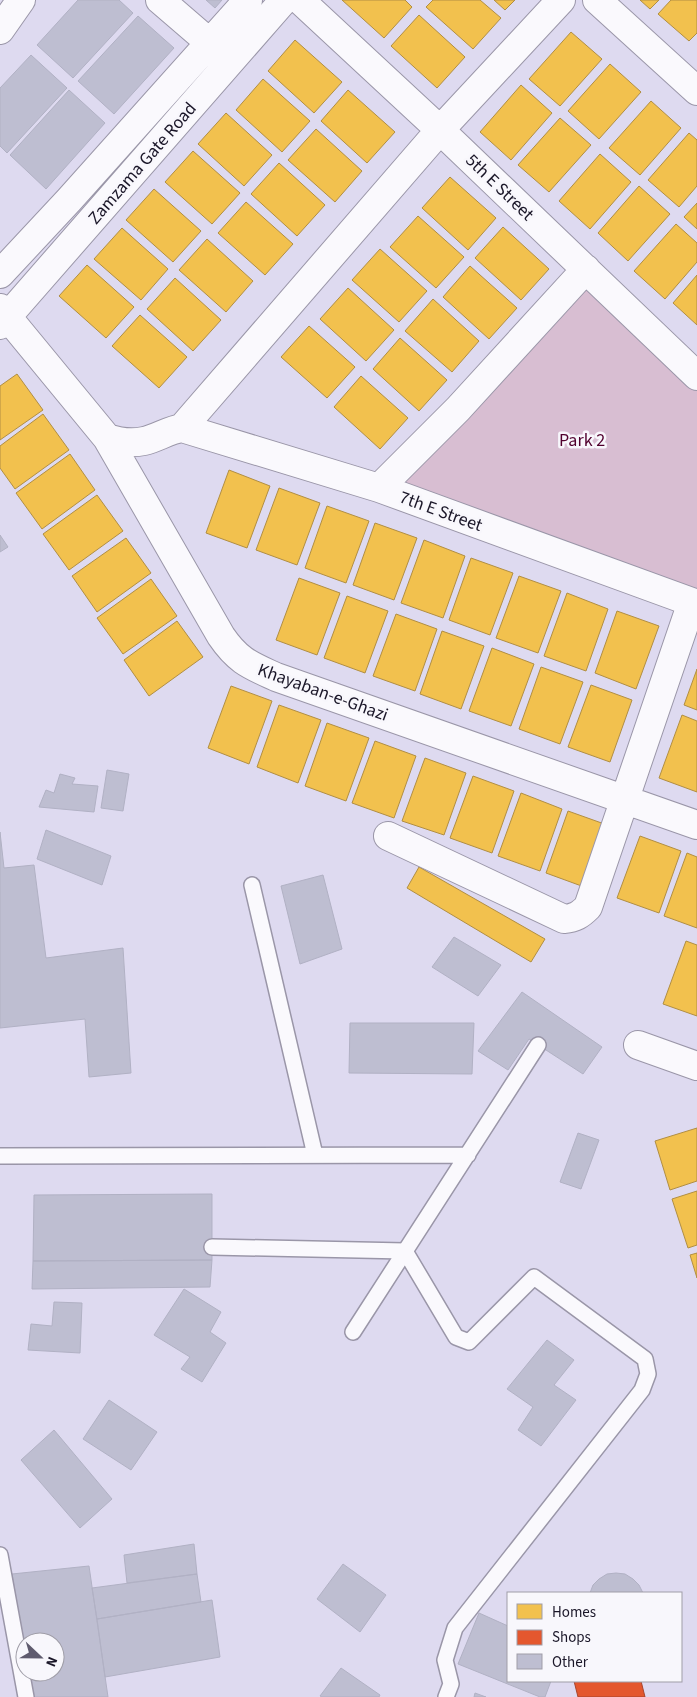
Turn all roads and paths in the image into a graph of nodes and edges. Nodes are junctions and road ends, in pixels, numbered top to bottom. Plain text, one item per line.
1 (21, 0) edge
2 (160, 0) edge
3 (248, 0) edge
4 (284, 0) edge
5 (300, 0) edge
6 (562, 0) edge
7 (597, 0) edge
8 (0, 30) edge
9 (210, 43) junction
10 (697, 91) edge
11 (440, 130) junction
12 (586, 269) junction
13 (0, 274) edge
14 (2, 317) edge
15 (697, 376) edge
16 (182, 428) junction
17 (107, 438) junction
18 (379, 488) junction
19 (694, 603) edge
20 (626, 799) junction
21 (697, 825) edge
22 (388, 836) dead end
23 (252, 885) dead end
24 (538, 1045) dead end
25 (638, 1045) dead end
26 (697, 1066) edge
27 (315, 1155) junction
28 (468, 1155) junction
29 (0, 1156) edge
30 (212, 1247) dead end
31 (405, 1251) junction
32 (353, 1332) dead end
33 (0, 1555) edge
34 (26, 1697) edge
35 (446, 1697) edge

1 - 8 street
2 - 9 street
3 - 9 street, Zamzama Gate Road
4 - 14 street, Zamzama Gate Road
5 - 11 street, 5th E Street
6 - 11 street
7 - 10 street
9 - 13 street, Zamzama Gate Road
11 - 12 street, 5th E Street
11 - 16 street
12 - 15 street, 5th E Street
12 - 18 street
14 - 17 street, Khayaban-e-Ghazi
16 - 17 street
16 - 18 street, 7th E Street
17 - 20 street, Khayaban-e-Ghazi
18 - 19 street, 7th E Street
19 - 20 street
20 - 21 street, Khayaban-e-Ghazi
20 - 22 street
23 - 27 lane
24 - 28 lane
25 - 26 street
27 - 28 lane
27 - 29 lane
28 - 31 lane
30 - 31 lane
31 - 32 lane
31 - 35 lane
33 - 34 lane

